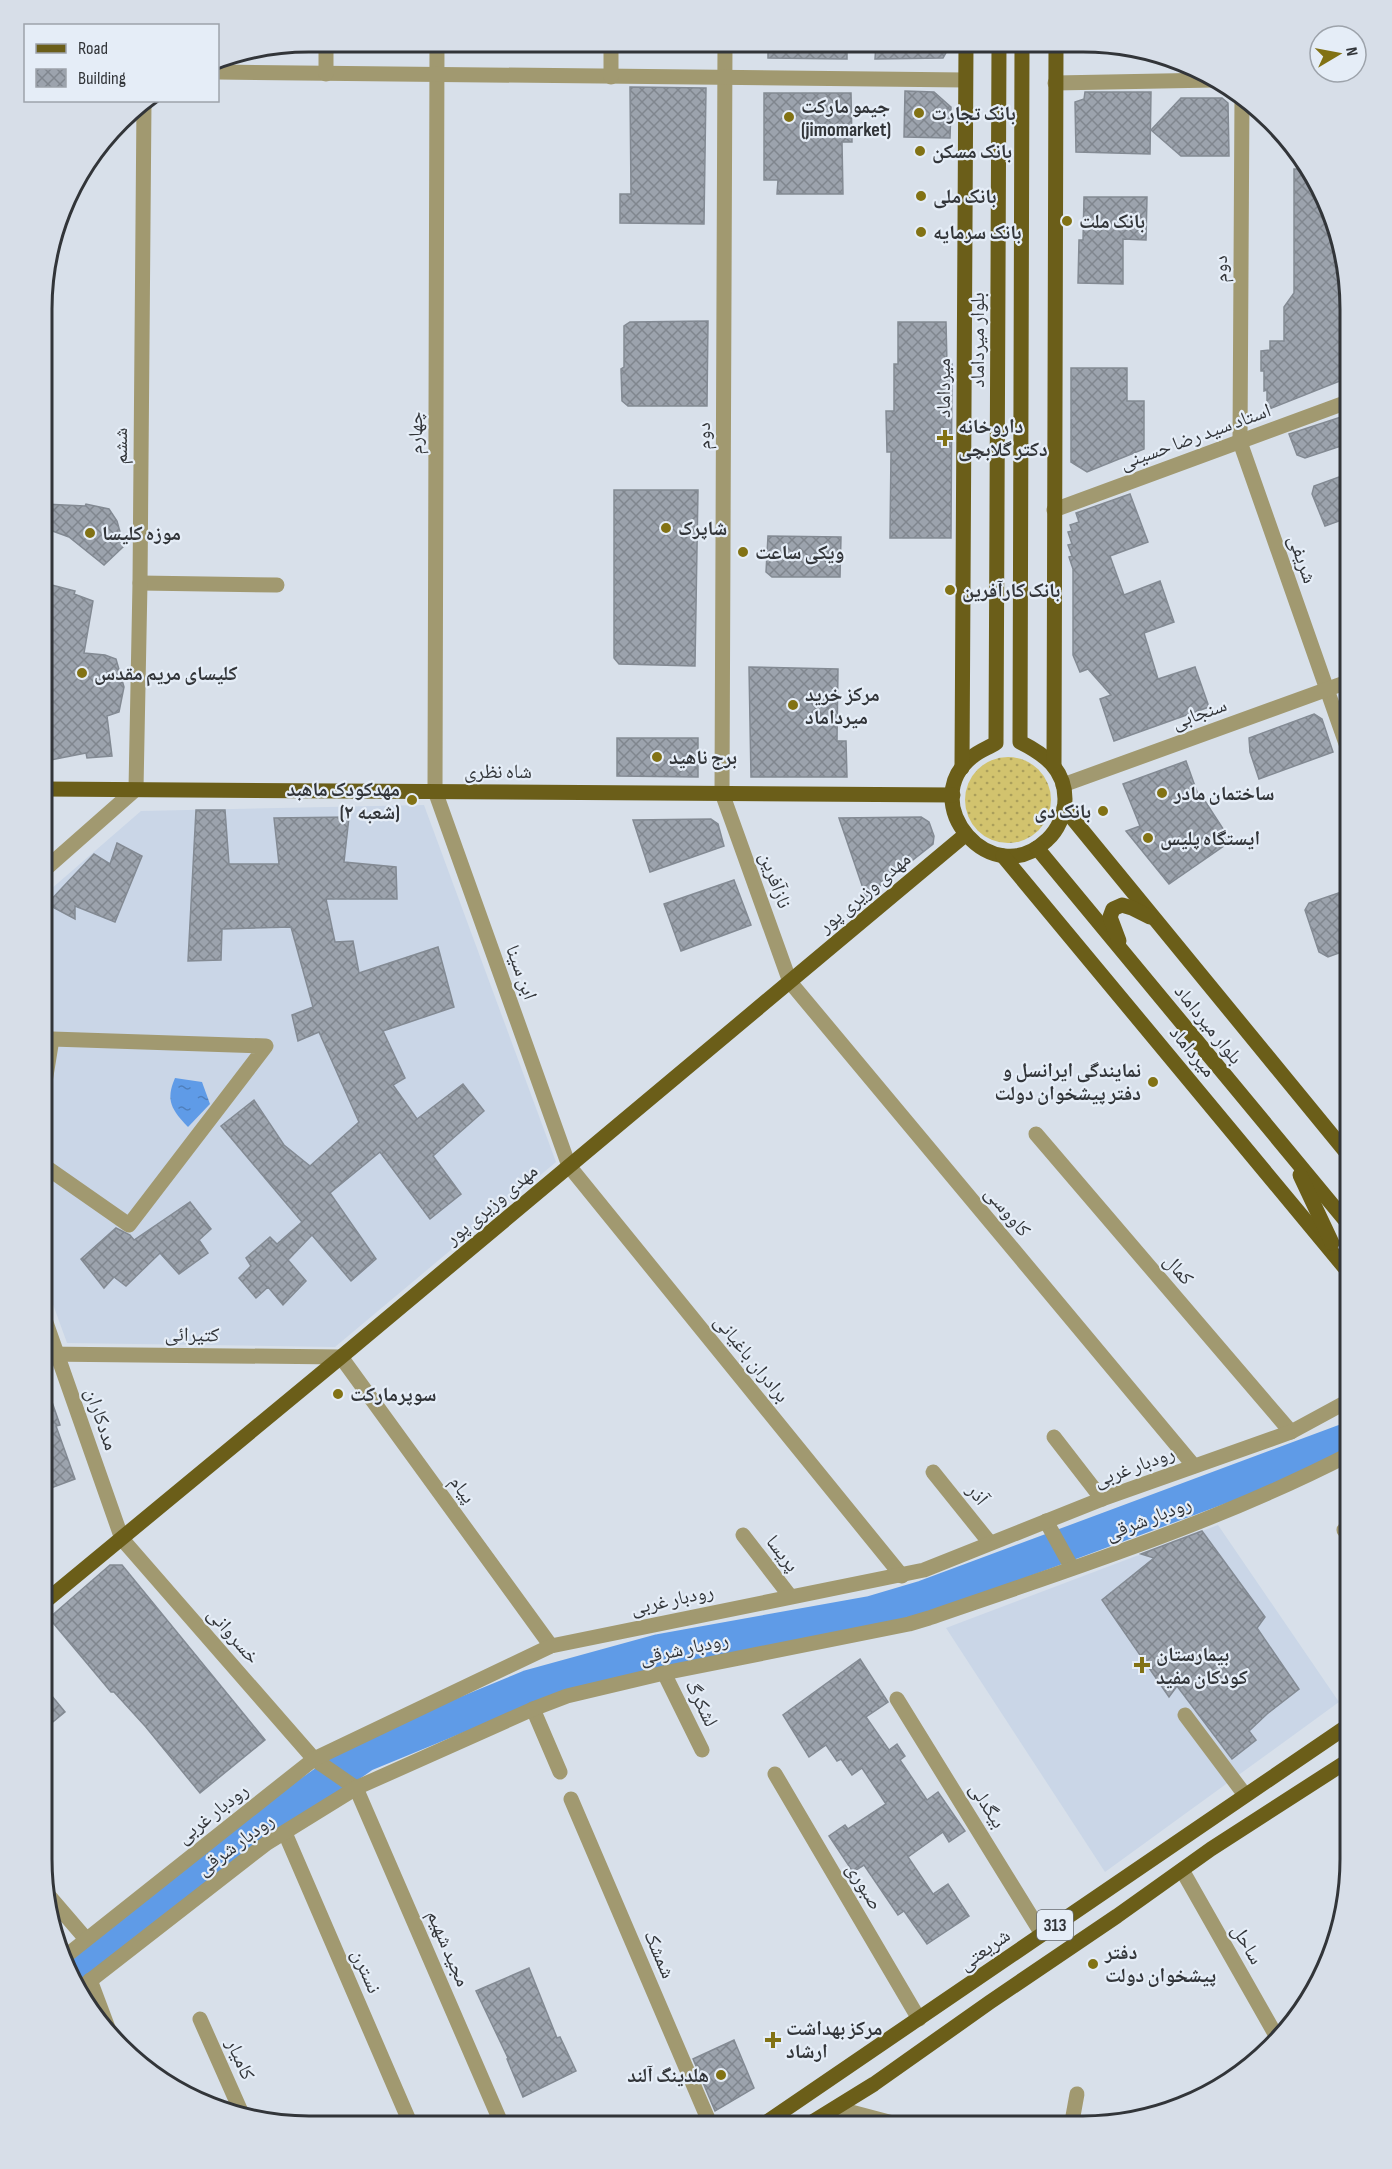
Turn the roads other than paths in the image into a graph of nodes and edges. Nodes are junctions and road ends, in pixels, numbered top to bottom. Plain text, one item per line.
1 (327, 52) edge
2 (437, 52) edge
3 (611, 52) edge
4 (725, 52) edge
5 (966, 52) edge
6 (999, 52) edge
7 (1022, 52) edge
8 (1056, 52) edge
9 (219, 72) edge
10 (326, 74) junction
11 (437, 75) junction
12 (611, 77) junction
13 (725, 78) junction
14 (965, 80) junction
15 (1198, 80) edge
16 (1055, 83) junction
17 (1242, 108) edge
18 (144, 113) edge
19 (1340, 405) edge
20 (1240, 442) junction
21 (1054, 510) junction
22 (140, 583) junction
23 (278, 585) dead end
24 (1340, 684) edge
25 (1326, 689) junction
26 (1340, 728) edge
27 (1053, 765) junction
28 (962, 768) junction
29 (1063, 784) junction
30 (52, 789) edge
31 (136, 789) junction
32 (435, 791) junction
33 (722, 794) junction
34 (953, 795) junction
35 (1064, 808) junction
36 (965, 835) junction
37 (1037, 848) junction
38 (1003, 856) junction
39 (52, 863) edge
40 (1156, 920) junction
41 (1125, 954) junction
42 (790, 982) junction
43 (52, 1039) edge
44 (1036, 1134) dead end
45 (1340, 1145) edge
46 (1291, 1156) junction
47 (569, 1166) junction
48 (52, 1171) edge
49 (1340, 1214) edge
50 (1340, 1259) edge
51 (1340, 1263) edge
52 (52, 1354) edge
53 (341, 1357) junction
54 (52, 1359) edge
55 (1340, 1405) edge
56 (1291, 1432) junction
57 (1054, 1437) dead end
58 (1340, 1459) edge
59 (1194, 1466) junction
60 (933, 1472) dead end
61 (1102, 1499) junction
62 (1046, 1521) junction
63 (743, 1535) dead end
64 (122, 1539) junction
65 (990, 1543) junction
66 (1072, 1568) junction
67 (902, 1576) junction
68 (52, 1596) edge
69 (790, 1596) junction
70 (551, 1646) junction
71 (664, 1673) junction
72 (897, 1699) dead end
73 (533, 1709) junction
74 (1185, 1715) dead end
75 (1340, 1731) edge
76 (702, 1750) dead end
77 (314, 1759) junction
78 (1340, 1766) edge
79 (560, 1772) dead end
80 (775, 1774) dead end
81 (356, 1788) junction
82 (1245, 1795) junction
83 (571, 1799) dead end
84 (285, 1833) junction
85 (1182, 1870) junction
86 (56, 1904) edge
87 (1042, 1934) junction
88 (86, 1939) junction
89 (70, 1952) edge
90 (84, 1984) edge
91 (200, 2019) dead end
92 (919, 2019) junction
93 (1274, 2031) edge
94 (1077, 2094) dead end
95 (239, 2107) edge
96 (836, 2108) junction
97 (407, 2116) edge
98 (498, 2116) edge
99 (707, 2116) edge
100 (776, 2116) edge
101 (824, 2116) edge
102 (865, 2116) edge
103 (1073, 2116) edge

1 - 10 street
2 - 11 street, چهارم
3 - 12 street
4 - 13 street, دوم
5 - 14 main road, میرداماد
6 - 28 main road, بلوار میرداماد
7 - 27 main road
8 - 16 main road
9 - 10 street
10 - 11 street
11 - 12 street
11 - 32 street, چهارم
12 - 13 street
13 - 14 street
13 - 33 street, دوم
14 - 28 main road, میرداماد
15 - 16 street
16 - 21 main road
17 - 20 street, دوم
18 - 22 street, ششم
19 - 20 street, استاد سید رضا حسینی
20 - 21 street, استاد سید رضا حسینی
20 - 25 street, شریفی
21 - 27 main road
22 - 23 street
22 - 31 street, ششم
24 - 25 street, سنجابی
25 - 26 street, شریفی
25 - 29 street, سنجابی
27 - 29 main road
28 - 34 main road
29 - 35 main road
30 - 31 main road, شاه نظری
31 - 32 main road, شاه نظری
31 - 39 street
32 - 33 main road, شاه نظری
32 - 47 street, ابن سینا
33 - 34 main road, شاه نظری
33 - 42 street, نازآفرین
34 - 36 main road
35 - 37 main road
35 - 40 main road, بلوار میرداماد
36 - 38 main road
36 - 42 main road, مهدی وزیری پور
37 - 38 main road
37 - 41 main road, بلوار میرداماد
38 - 51 main road, میرداماد
40 - 41 main road
40 - 45 main road, بلوار میرداماد
41 - 46 main road, بلوار میرداماد
42 - 47 main road, مهدی وزیری پور
42 - 59 street, کاووسی
43 - 48 street
44 - 56 street, کمال
46 - 49 main road, بلوار میرداماد
46 - 50 main road
47 - 53 main road, مهدی وزیری پور
47 - 67 street, برادران باغیانی
52 - 53 street, کتیرائی
53 - 64 main road, مهدی وزیری پور
53 - 70 street, پیام
54 - 64 street, مددکاران
55 - 56 street, رودبار غربی
56 - 59 street, رودبار غربی
57 - 61 street
58 - 66 street, رودبار شرقی
59 - 61 street, رودبار غربی
60 - 65 street, آذر
61 - 62 street, رودبار غربی
62 - 65 street, رودبار غربی
62 - 66 street
63 - 69 street, پریسا
64 - 68 main road, مهدی وزیری پور
64 - 77 street, خسروانی
65 - 67 street, رودبار غربی
66 - 71 street, رودبار شرقی
67 - 69 street, رودبار غربی
69 - 70 street, رودبار غربی
70 - 77 street, رودبار غربی
71 - 73 street, رودبار شرقی
71 - 76 street, لشکرگ
72 - 87 street, بیگدلی
73 - 79 street
73 - 81 street, رودبار شرقی
74 - 82 street
75 - 82 main road, شریعتی / 313
77 - 81 street, خسروانی
77 - 88 street, رودبار غربی
78 - 85 main road, 313
80 - 92 street, صبوری
81 - 84 street, رودبار شرقی
81 - 98 street, مجید شهیم
82 - 87 main road, شریعتی / 313
83 - 99 street, شمشک
84 - 90 street, رودبار شرقی
84 - 97 street, نسترن
85 - 93 street, ساحل
85 - 96 main road, 313
86 - 88 street
87 - 92 main road, شریعتی / 313
88 - 89 street, رودبار غربی
91 - 95 street, کامیار
92 - 100 main road, شریعتی / 313
94 - 103 street
96 - 101 main road, 313
96 - 102 street

